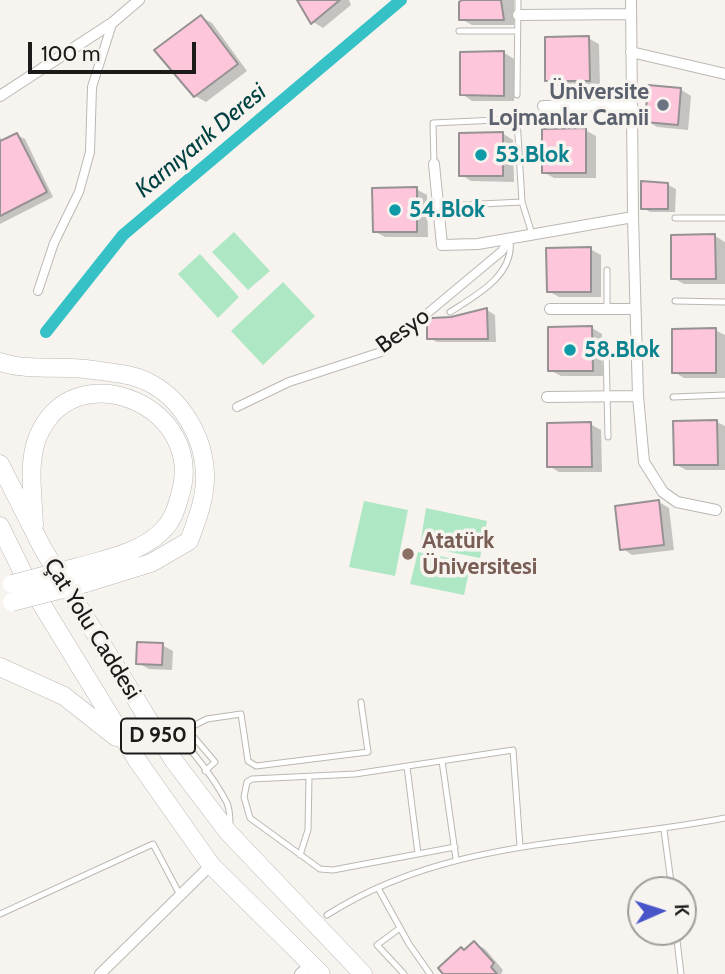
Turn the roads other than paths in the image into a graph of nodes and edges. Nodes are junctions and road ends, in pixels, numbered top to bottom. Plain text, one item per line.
1 (139, 0) edge
2 (518, 0) edge
3 (631, 0) edge
4 (631, 14) junction
5 (518, 15) junction
6 (113, 23) junction
7 (459, 31) dead end
8 (517, 31) junction
9 (631, 52) junction
10 (725, 74) edge
11 (517, 95) dead end
12 (0, 96) edge
13 (632, 105) junction
14 (543, 106) dead end
15 (434, 164) joint
16 (522, 202) junction
17 (461, 205) dead end
18 (632, 217) junction
19 (675, 218) dead end
20 (725, 218) edge
21 (532, 234) junction
22 (509, 239) junction
23 (607, 270) dead end
24 (37, 291) dead end
25 (675, 301) dead end
26 (725, 302) edge
27 (550, 309) dead end
28 (607, 309) junction
29 (635, 309) junction
30 (450, 312) dead end
31 (606, 348) dead end
32 (0, 362) edge
33 (725, 395) edge
34 (638, 396) junction
35 (547, 397) dead end
36 (607, 397) junction
37 (673, 397) dead end
38 (237, 407) dead end
39 (608, 437) dead end
40 (0, 464) edge
41 (716, 510) dead end
42 (0, 526) edge
43 (35, 532) junction
44 (82, 575) junction
45 (6, 595) edge
46 (0, 667) edge
47 (361, 702) dead end
48 (148, 721) junction
49 (137, 760) junction
50 (442, 761) junction
51 (408, 767) junction
52 (205, 771) junction
53 (309, 777) junction
54 (725, 818) edge
55 (664, 830) junction
56 (228, 832) junction
57 (520, 846) junction
58 (455, 847) junction
59 (418, 854) junction
60 (300, 855) junction
61 (456, 859) junction
62 (211, 864) junction
63 (670, 876) edge
64 (378, 888) junction
65 (180, 895) junction
66 (0, 914) edge
67 (327, 915) dead end
68 (400, 928) junction
69 (678, 946) edge
70 (311, 971) edge
71 (100, 974) edge
72 (363, 974) edge
73 (404, 974) edge
74 (430, 974) edge
75 (681, 974) edge

1 - 6 street
2 - 5 lane
3 - 4 street
4 - 5 street
4 - 9 street
5 - 8 lane
6 - 12 street
6 - 24 street
7 - 8 lane
8 - 11 lane
9 - 10 street
9 - 13 street
13 - 14 street
13 - 18 street
15 - 16 lane
15 - 22 street
16 - 17 lane
16 - 21 lane
18 - 21 street
18 - 29 street
19 - 20 lane
21 - 22 street
22 - 30 lane
22 - 38 street, Besyo
23 - 28 lane
25 - 26 lane
27 - 28 street
28 - 29 street
29 - 34 street
31 - 36 lane
32 - 44 highway
33 - 37 lane
34 - 36 street
34 - 41 street
35 - 36 street
36 - 39 lane
40 - 43 highway, Çat Yolu Caddesi / D 950
42 - 49 highway, Çat Yolu Caddesi / D 950
43 - 44 highway
43 - 48 highway, Çat Yolu Caddesi / D 950
44 - 45 highway, bridge
46 - 49 highway
47 - 52 lane
48 - 52 lane
48 - 56 highway, Çat Yolu Caddesi / D 950
49 - 62 highway, Çat Yolu Caddesi / D 950
50 - 51 lane
50 - 57 lane
50 - 58 lane
51 - 53 lane
51 - 59 lane
52 - 56 lane
53 - 60 lane
53 - 60 lane
54 - 55 lane
55 - 57 lane
55 - 63 lane
56 - 72 highway, Çat Yolu Caddesi / D 950
57 - 61 lane
58 - 59 lane
58 - 61 lane
59 - 60 lane
61 - 64 lane
62 - 65 street
62 - 70 highway, Çat Yolu Caddesi / D 950
64 - 67 lane
64 - 68 lane
65 - 66 lane
65 - 71 street
68 - 73 lane
68 - 74 lane
69 - 75 lane

